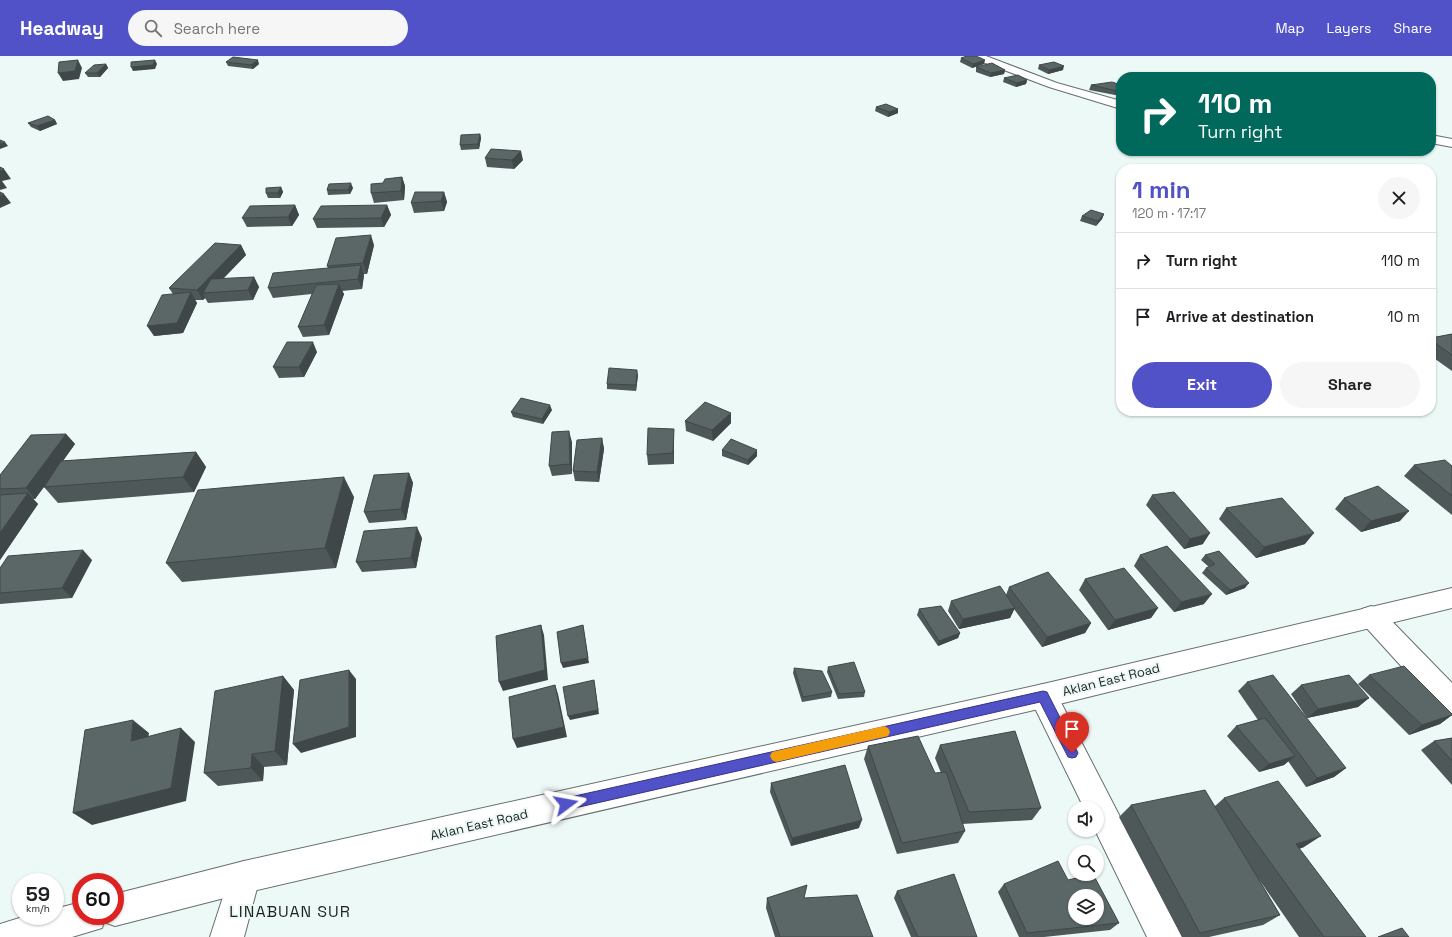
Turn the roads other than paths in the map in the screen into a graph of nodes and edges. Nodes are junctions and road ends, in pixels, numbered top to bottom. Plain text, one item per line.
1 (976, 56) edge
2 (1116, 104) edge
3 (1436, 141) edge
4 (1452, 143) edge
5 (1452, 598) edge
6 (1371, 616) junction
7 (1043, 696) junction
8 (1452, 702) edge
9 (244, 877) junction
10 (124, 908) edge
11 (72, 921) edge
12 (9, 937) edge
13 (227, 937) edge
14 (1165, 937) edge

1 - 2 main road
3 - 4 main road
5 - 6 main road, Aklan East Road
6 - 7 main road, Aklan East Road
6 - 8 main road
7 - 9 main road, Aklan East Road
7 - 14 main road
9 - 10 main road, Aklan East Road
9 - 13 main road
11 - 12 main road

